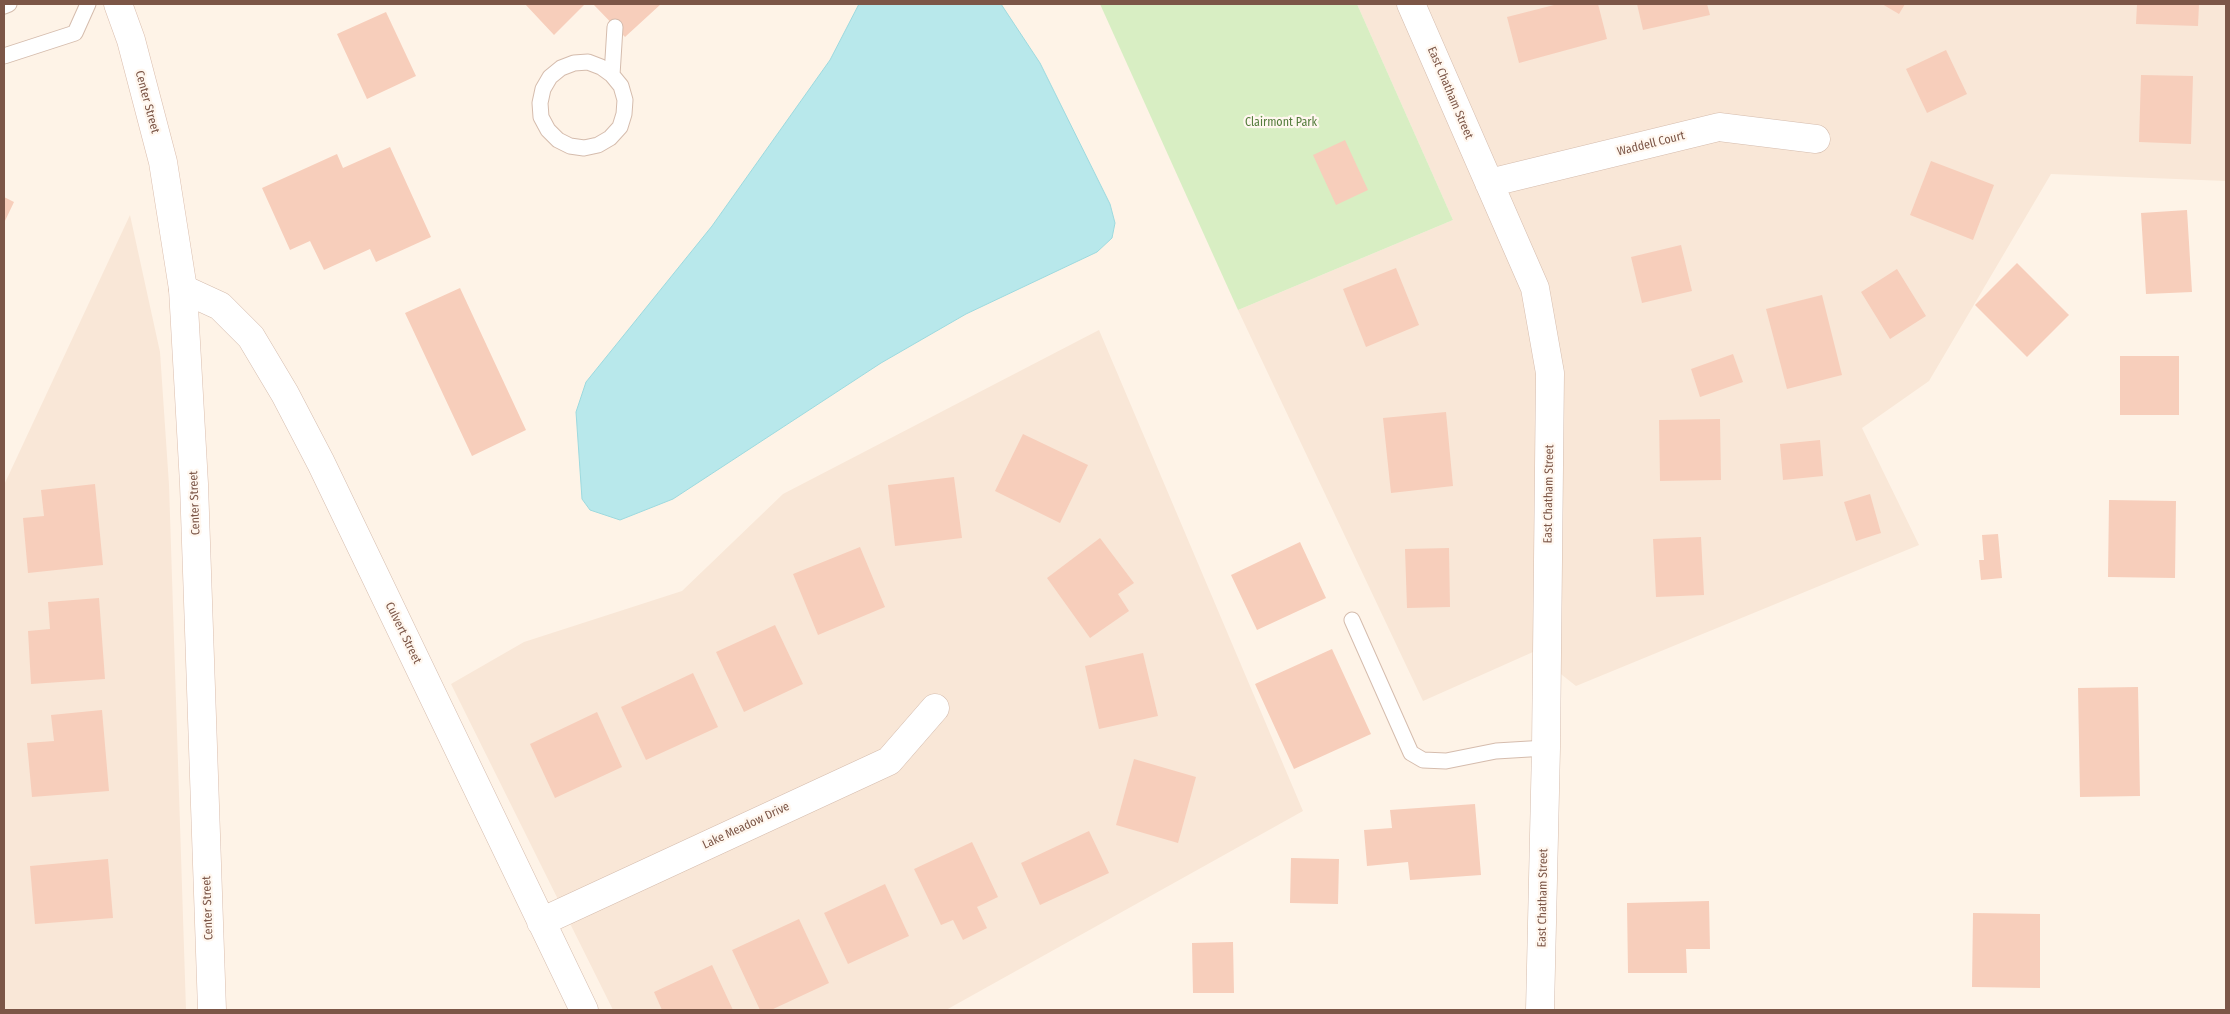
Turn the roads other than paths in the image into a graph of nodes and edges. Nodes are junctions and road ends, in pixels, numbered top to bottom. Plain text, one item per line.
1 (9, 4) edge
2 (88, 4) edge
3 (118, 4) edge
4 (1411, 4) edge
5 (4, 6) edge
6 (615, 28) dead end
7 (4, 56) edge
8 (612, 75) junction
9 (1816, 139) dead end
10 (1489, 183) junction
11 (183, 289) junction
12 (1352, 620) dead end
13 (934, 708) dead end
14 (1546, 748) junction
15 (541, 922) junction
16 (212, 1010) edge
17 (584, 1010) edge
18 (1540, 1010) edge

1 - 5 lane
2 - 7 lane
3 - 11 street, Center Street
4 - 10 street, East Chatham Street
6 - 8 lane
8 - 8 lane
9 - 10 street, Waddell Court
10 - 14 street, East Chatham Street
11 - 15 street, Culvert Street
11 - 16 street, Center Street
12 - 14 lane
13 - 15 street, Lake Meadow Drive
14 - 18 street, East Chatham Street
15 - 17 street, Culvert Street

